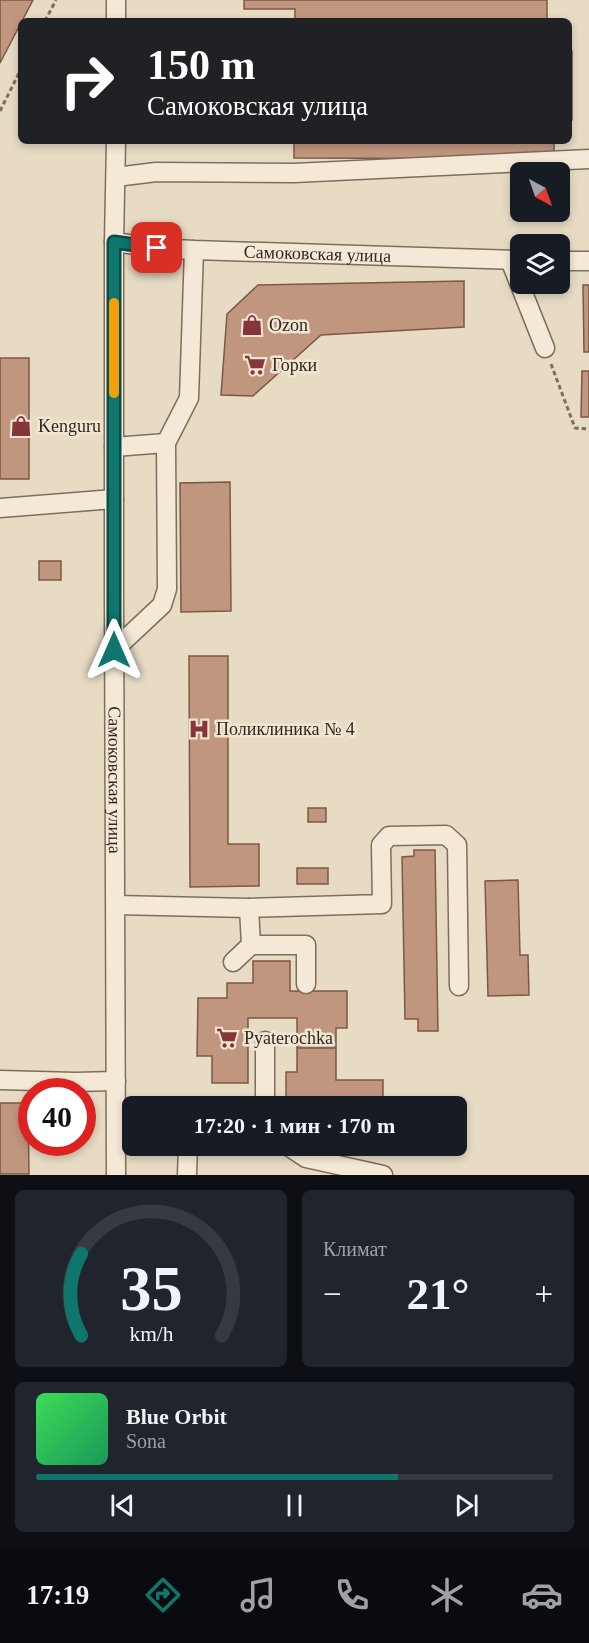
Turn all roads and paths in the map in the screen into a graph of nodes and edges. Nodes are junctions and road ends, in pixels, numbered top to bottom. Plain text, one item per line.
1 (56, 0) edge
2 (116, 0) edge
3 (47, 18) edge
4 (116, 18) edge
5 (18, 75) edge
6 (0, 111) edge
7 (116, 144) edge
8 (589, 159) edge
9 (116, 177) junction
10 (114, 242) junction
11 (194, 250) junction
12 (510, 260) edge
13 (570, 261) edge
14 (589, 261) edge
15 (527, 294) edge
16 (545, 348) joint
17 (589, 429) edge
18 (166, 443) junction
19 (114, 447) junction
20 (114, 499) junction
21 (0, 508) edge
22 (114, 650) junction
23 (116, 905) junction
24 (249, 908) junction
25 (251, 945) junction
26 (234, 962) dead end
27 (306, 984) dead end
28 (459, 986) dead end
29 (265, 1041) dead end
30 (0, 1080) edge
31 (116, 1081) junction
32 (265, 1096) edge
33 (122, 1104) edge
34 (122, 1128) edge
35 (188, 1156) edge
36 (303, 1156) edge
37 (116, 1175) edge
38 (187, 1175) edge
39 (383, 1175) edge

1 - 3 path
2 - 4 street
5 - 6 path
7 - 9 street, Самоковская улица
8 - 9 street
9 - 10 street, Самоковская улица
10 - 11 street, Самоковская улица
10 - 19 street, Самоковская улица
11 - 12 street, Самоковская улица
11 - 18 street
13 - 14 street
15 - 16 street
16 - 17 path
18 - 19 street
18 - 22 street
19 - 20 street, Самоковская улица
20 - 21 street
20 - 22 street, Самоковская улица
22 - 23 street, Самоковская улица
23 - 24 street
23 - 31 street, Самоковская улица
24 - 25 street
24 - 28 street
25 - 26 street
25 - 27 street
29 - 32 street
30 - 31 street
31 - 33 street, Самоковская улица
34 - 37 street, Самоковская улица
35 - 38 street
36 - 39 street

